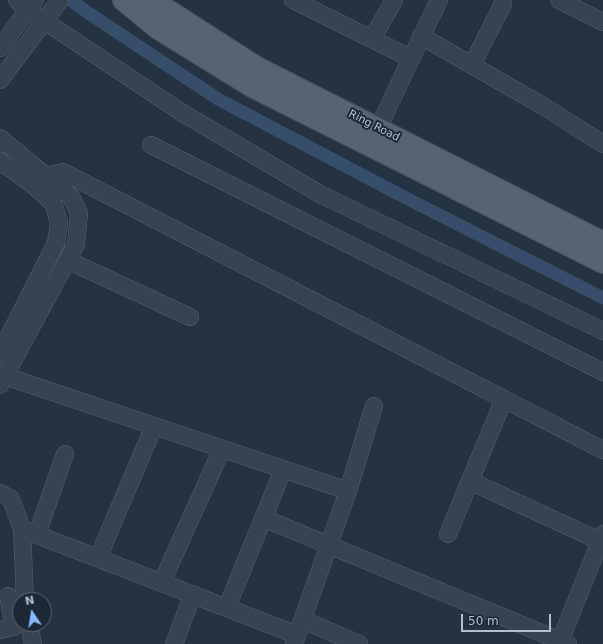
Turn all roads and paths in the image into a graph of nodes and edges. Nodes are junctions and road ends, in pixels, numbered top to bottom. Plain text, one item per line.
1 (124, 0) edge
2 (150, 0) edge
3 (293, 0) edge
4 (394, 0) edge
5 (439, 0) edge
6 (559, 0) edge
7 (502, 1) edge
8 (27, 3) edge
9 (57, 3) edge
10 (44, 21) junction
11 (603, 22) edge
12 (421, 36) junction
13 (372, 39) junction
14 (0, 48) edge
15 (410, 58) junction
16 (472, 65) junction
17 (0, 80) edge
18 (374, 137) junction
19 (0, 138) edge
20 (603, 144) edge
21 (151, 145) dead end
22 (0, 161) edge
23 (40, 181) junction
24 (602, 254) edge
25 (67, 260) junction
26 (190, 317) dead end
27 (603, 331) edge
28 (0, 354) edge
29 (603, 372) edge
30 (2, 381) edge
31 (504, 400) junction
32 (374, 406) dead end
33 (154, 426) junction
34 (222, 449) junction
35 (603, 450) edge
36 (65, 454) dead end
37 (283, 470) junction
38 (470, 481) junction
39 (348, 492) junction
40 (0, 493) edge
41 (263, 518) junction
42 (30, 531) junction
43 (448, 534) dead end
44 (602, 538) edge
45 (330, 544) junction
46 (98, 558) junction
47 (162, 582) junction
48 (15, 592) edge
49 (193, 594) junction
50 (227, 607) junction
51 (12, 627) edge
52 (0, 630) edge
53 (31, 632) edge
54 (298, 633) edge
55 (563, 643) edge
56 (33, 644) edge
57 (174, 644) edge
58 (359, 644) edge

1 - 18 main road
2 - 18 main road, Ring Road
3 - 13 street
4 - 13 street
5 - 12 street
6 - 11 street
7 - 16 street
8 - 10 street
8 - 14 street
9 - 10 street
10 - 17 street
10 - 27 street
12 - 15 street
12 - 16 street
13 - 15 street
15 - 18 street
16 - 20 street
18 - 24 main road, Ring Road
19 - 23 street
21 - 29 street
22 - 23 street
23 - 25 street
23 - 28 street
23 - 31 street
25 - 26 street
25 - 30 street
30 - 33 street
31 - 35 street
31 - 38 street
32 - 39 street
33 - 34 street
33 - 46 street
34 - 37 street
34 - 47 street
36 - 42 street
37 - 39 street
37 - 41 street
38 - 43 street
38 - 44 street
39 - 45 street
40 - 42 street
41 - 45 street
41 - 50 street
42 - 46 street
42 - 48 street
44 - 55 street
45 - 54 street
45 - 55 street
46 - 47 street
47 - 49 street
49 - 50 street
49 - 57 street
50 - 54 street
51 - 52 street
53 - 56 street
54 - 58 street

